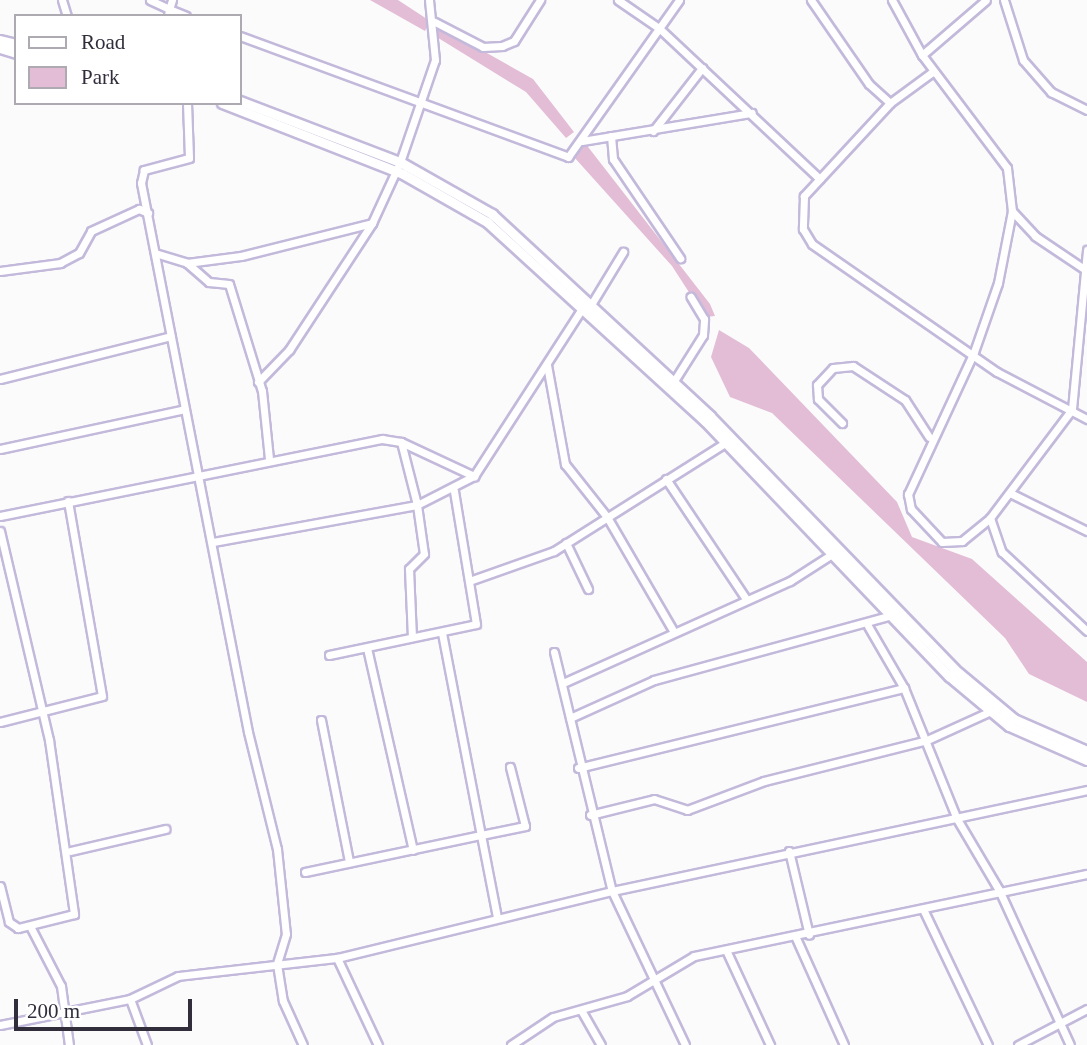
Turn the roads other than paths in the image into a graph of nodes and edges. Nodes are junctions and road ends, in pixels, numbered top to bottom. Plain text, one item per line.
1 (150, 0) edge
2 (172, 0) edge
3 (429, 0) edge
4 (540, 0) edge
5 (618, 0) edge
6 (679, 0) edge
7 (811, 0) edge
8 (892, 0) edge
9 (986, 0) edge
10 (1004, 0) edge
11 (169, 13) edge
12 (435, 22) junction
13 (660, 29) junction
14 (242, 37) edge
15 (922, 55) junction
16 (702, 68) junction
17 (931, 73) junction
18 (242, 102) edge
19 (890, 103) junction
20 (187, 105) edge
21 (227, 105) edge
22 (422, 106) junction
23 (1087, 110) edge
24 (752, 113) junction
25 (653, 131) junction
26 (611, 136) junction
27 (581, 141) junction
28 (400, 162) junction
29 (394, 172) junction
30 (820, 179) junction
31 (1012, 211) junction
32 (148, 213) junction
33 (372, 223) junction
34 (1087, 250) edge
35 (623, 251) dead end
36 (155, 253) junction
37 (680, 258) dead end
38 (187, 263) junction
39 (1086, 270) edge
40 (0, 271) edge
41 (691, 297) dead end
42 (588, 305) junction
43 (171, 336) junction
44 (974, 352) junction
45 (547, 365) junction
46 (0, 379) edge
47 (674, 381) junction
48 (258, 382) junction
49 (1072, 409) junction
50 (185, 410) junction
51 (1087, 419) edge
52 (842, 423) dead end
53 (929, 437) junction
54 (401, 442) junction
55 (725, 443) junction
56 (0, 449) edge
57 (269, 459) junction
58 (202, 474) junction
59 (474, 476) junction
60 (666, 479) junction
61 (454, 491) junction
62 (1010, 493) junction
63 (68, 501) junction
64 (416, 505) junction
65 (0, 516) edge
66 (607, 517) junction
67 (990, 518) junction
68 (0, 531) edge
69 (1087, 531) edge
70 (213, 542) junction
71 (566, 543) junction
72 (832, 554) junction
73 (472, 580) junction
74 (10, 586) junction
75 (0, 588) edge
76 (588, 589) dead end
77 (746, 599) junction
78 (893, 616) junction
79 (869, 626) junction
80 (1087, 631) edge
81 (674, 632) junction
82 (442, 633) junction
83 (412, 637) junction
84 (367, 648) junction
85 (554, 652) dead end
86 (329, 655) dead end
87 (564, 683) junction
88 (904, 688) junction
89 (991, 711) junction
90 (40, 716) junction
91 (570, 718) junction
92 (321, 720) dead end
93 (0, 722) edge
94 (927, 740) junction
95 (1087, 751) edge
96 (1087, 760) edge
97 (510, 767) dead end
98 (578, 768) junction
99 (1087, 790) edge
100 (590, 815) junction
101 (957, 820) junction
102 (165, 829) dead end
103 (481, 835) junction
104 (413, 850) junction
105 (70, 851) junction
106 (789, 851) junction
107 (349, 862) junction
108 (305, 872) dead end
109 (1087, 874) edge
110 (0, 886) edge
111 (999, 890) junction
112 (612, 891) junction
113 (923, 909) junction
114 (497, 917) junction
115 (31, 928) junction
116 (810, 935) junction
117 (796, 938) junction
118 (726, 950) junction
119 (337, 958) junction
120 (277, 964) junction
121 (655, 975) junction
122 (130, 999) junction
123 (1087, 1009) edge
124 (581, 1010) junction
125 (64, 1014) junction
126 (1059, 1021) junction
127 (0, 1025) edge
128 (69, 1045) edge
129 (147, 1045) edge
130 (303, 1045) edge
131 (378, 1045) edge
132 (511, 1045) edge
133 (601, 1045) edge
134 (685, 1045) edge
135 (770, 1045) edge
136 (844, 1045) edge
137 (988, 1045) edge
138 (1018, 1045) edge
139 (1070, 1045) edge

1 - 11 street
2 - 11 street
3 - 12 street
4 - 12 street
5 - 13 street
6 - 13 street
7 - 19 street
8 - 15 street
9 - 15 street
10 - 23 street
12 - 22 street
13 - 16 street
13 - 27 street
14 - 22 street
15 - 17 street
16 - 24 street
16 - 25 street
17 - 19 street
17 - 31 street
18 - 28 street
19 - 30 street
20 - 32 street
21 - 29 street
22 - 27 street
22 - 28 street
24 - 25 street
24 - 30 street
25 - 26 street
26 - 27 street
26 - 37 street
28 - 29 street
28 - 42 street
29 - 33 street
29 - 42 street
30 - 44 street
31 - 39 street
31 - 44 street
32 - 36 street
32 - 40 street
33 - 38 street
33 - 48 street
34 - 39 street
35 - 42 street
36 - 38 street
36 - 43 street
38 - 48 street
39 - 49 street
41 - 47 street
42 - 45 street
42 - 47 street
42 - 55 street
43 - 46 street
43 - 50 street
44 - 49 street
44 - 53 street
45 - 59 street
45 - 66 street
47 - 78 street
48 - 57 street
49 - 51 street
49 - 62 street
50 - 56 street
50 - 58 street
52 - 53 street
53 - 67 street
54 - 57 street
54 - 59 street
54 - 64 street
55 - 60 street
55 - 72 street
57 - 58 street
58 - 63 street
58 - 70 street
59 - 61 street
60 - 66 street
60 - 77 street
61 - 64 street
61 - 73 street
62 - 67 street
62 - 69 street
63 - 65 street
63 - 90 street
64 - 70 street
64 - 83 street
66 - 71 street
66 - 81 street
67 - 80 street
68 - 74 street
70 - 120 street
71 - 73 street
71 - 76 street
72 - 77 street
72 - 78 street
73 - 82 street
74 - 75 street
74 - 90 street
77 - 81 street
78 - 79 street
78 - 89 street
78 - 95 street
79 - 88 street
79 - 91 street
81 - 87 street
82 - 83 street
82 - 103 street
83 - 84 street
84 - 86 street
84 - 104 street
85 - 87 street
87 - 91 street
88 - 94 street
88 - 98 street
89 - 94 street
89 - 96 street
90 - 93 street
90 - 105 street
91 - 98 street
92 - 107 street
94 - 100 street
94 - 101 street
97 - 103 street
98 - 100 street
99 - 101 street
100 - 112 street
101 - 106 street
101 - 111 street
102 - 105 street
103 - 104 street
103 - 114 street
104 - 107 street
105 - 115 street
106 - 112 street
106 - 116 street
107 - 108 street
109 - 111 street
110 - 115 street
111 - 113 street
111 - 126 street
112 - 114 street
112 - 121 street
113 - 116 street
113 - 137 street
114 - 119 street
115 - 125 street
116 - 117 street
117 - 118 street
117 - 136 street
118 - 121 street
118 - 135 street
119 - 120 street
119 - 131 street
120 - 122 street
120 - 130 street
121 - 124 street
121 - 134 street
122 - 125 street
122 - 129 street
123 - 126 street
124 - 132 street
124 - 133 street
125 - 127 street
125 - 128 street
126 - 138 street
126 - 139 street

